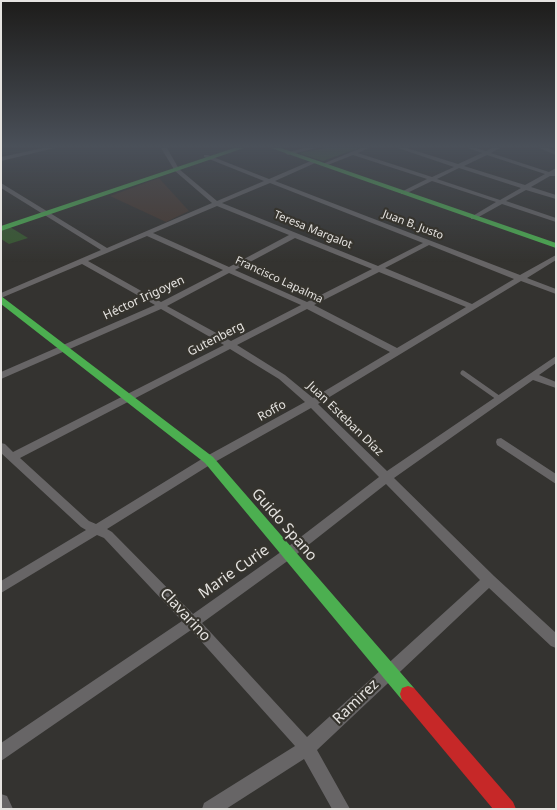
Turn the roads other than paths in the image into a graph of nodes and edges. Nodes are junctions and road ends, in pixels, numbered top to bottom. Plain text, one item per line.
1 (2, 186) edge
2 (124, 186) edge
3 (196, 186) edge
4 (256, 186) edge
5 (285, 186) edge
6 (383, 186) edge
7 (418, 186) edge
8 (453, 186) edge
9 (521, 186) edge
10 (525, 187) junction
11 (403, 193) junction
12 (556, 197) edge
13 (501, 201) junction
14 (216, 203) junction
15 (44, 213) junction
16 (473, 218) junction
17 (556, 220) edge
18 (1, 225) edge
19 (1, 229) edge
20 (147, 233) junction
21 (295, 235) junction
22 (430, 242) junction
23 (556, 246) edge
24 (106, 251) junction
25 (556, 257) edge
26 (82, 261) junction
27 (380, 268) junction
28 (230, 270) junction
29 (520, 279) junction
30 (556, 292) edge
31 (1, 298) edge
32 (308, 305) junction
33 (160, 306) junction
34 (472, 307) junction
35 (231, 345) junction
36 (67, 348) junction
37 (398, 352) junction
38 (556, 360) edge
39 (463, 373) dead end
40 (1, 376) edge
41 (532, 376) junction
42 (556, 385) edge
43 (129, 397) junction
44 (500, 398) junction
45 (312, 403) junction
46 (501, 442) dead end
47 (1, 446) edge
48 (13, 457) junction
49 (209, 460) junction
50 (387, 477) junction
51 (556, 480) edge
52 (95, 530) junction
53 (288, 553) junction
54 (490, 580) junction
55 (1, 588) edge
56 (192, 622) junction
57 (553, 634) edge
58 (390, 670) junction
59 (307, 748) junction
60 (1, 753) edge
61 (1, 802) edge
62 (5, 809) edge
63 (210, 809) edge
64 (342, 809) edge
65 (506, 809) edge

1 - 15 street
2 - 15 main road
3 - 14 street, Teresa Margalot
4 - 14 street
5 - 22 street, Juan B. Justo
6 - 11 main road
7 - 11 street
8 - 13 street
9 - 10 street
10 - 12 street
10 - 13 street
11 - 16 main road
13 - 16 street
13 - 17 street
14 - 20 street
14 - 21 street, Teresa Margalot
15 - 18 main road
15 - 19 main road
15 - 24 street
16 - 23 main road
20 - 24 street
20 - 28 street, Francisco Lapalma
21 - 27 street, Teresa Margalot
21 - 28 street, Héctor Irigoyen
22 - 27 street, Gutenberg
22 - 29 street, Juan B. Justo
24 - 26 street
25 - 29 street, Roffo
26 - 31 street
26 - 33 street, Juan Esteban Díaz
27 - 32 street, Gutenberg
27 - 34 street, Teresa Margalot
28 - 32 street, Francisco Lapalma
28 - 33 street, Héctor Irigoyen
29 - 30 street, Juan B. Justo
29 - 34 street, Roffo
31 - 36 main road, Guido Spano
32 - 35 street, Gutenberg
32 - 37 street, Francisco Lapalma
33 - 35 street, Juan Esteban Díaz
33 - 36 street, Héctor Irigoyen
34 - 37 street, Roffo
35 - 43 street, Gutenberg
35 - 45 street, Juan Esteban Díaz
36 - 40 street, Héctor Irigoyen
36 - 43 main road, Guido Spano
37 - 45 street, Roffo
38 - 41 street, Marie Curie
39 - 44 lane
41 - 42 street
41 - 44 street, Marie Curie
43 - 48 street, Gutenberg
43 - 49 main road, Guido Spano
44 - 50 street, Marie Curie
45 - 49 street, Roffo
45 - 50 street, Juan Esteban Díaz
46 - 51 street
47 - 48 street, Clavarino
48 - 52 street, Clavarino
49 - 52 street, Roffo
49 - 53 main road, Guido Spano
50 - 53 street, Marie Curie
50 - 54 street, Juan Esteban Díaz
52 - 55 street, Roffo
52 - 56 street, Clavarino
53 - 56 street, Marie Curie
53 - 58 main road, Guido Spano
54 - 57 street, Juan Esteban Díaz
54 - 58 street, Ramirez
56 - 59 street, Clavarino
56 - 60 street, Marie Curie
58 - 59 street, Ramirez
58 - 65 main road, Guido Spano
59 - 63 street, Ramirez
59 - 64 street, Clavarino
61 - 62 street

